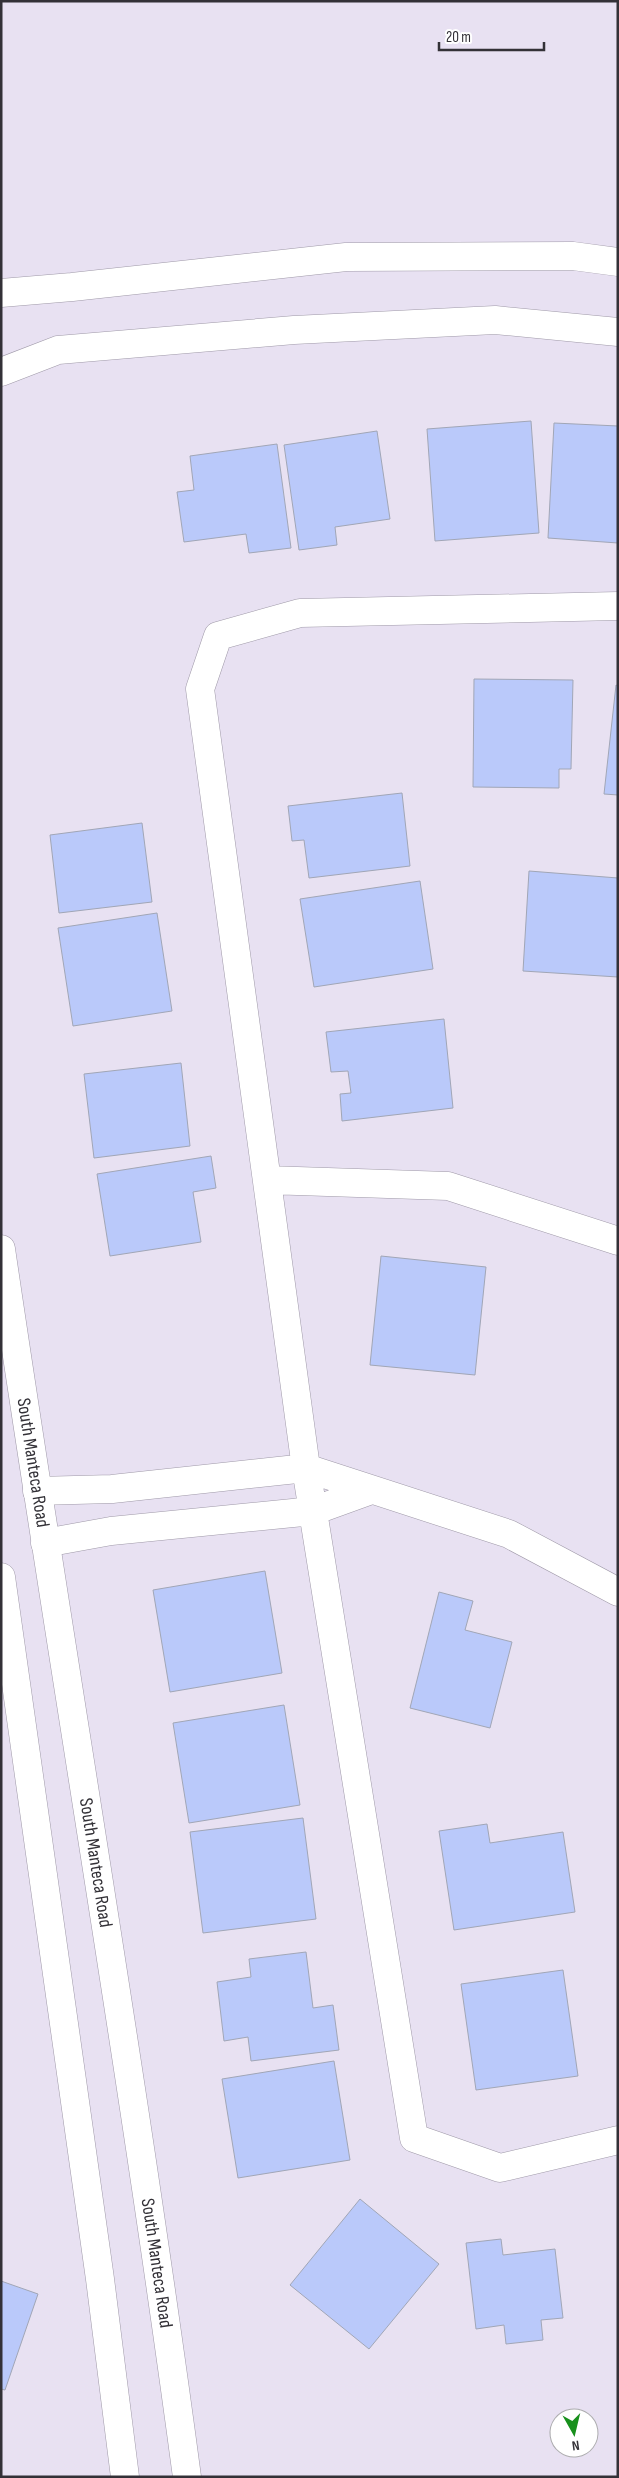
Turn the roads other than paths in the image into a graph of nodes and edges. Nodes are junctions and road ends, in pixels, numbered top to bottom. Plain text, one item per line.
1 (618, 262) edge
2 (1, 293) edge
3 (618, 332) edge
4 (1, 372) edge
5 (618, 606) edge
6 (267, 1180) junction
7 (618, 1241) edge
8 (1, 1249) edge
9 (306, 1468) junction
10 (371, 1490) junction
11 (37, 1491) junction
12 (313, 1511) junction
13 (45, 1543) junction
14 (1, 1577) edge
15 (618, 1592) edge
16 (618, 2140) edge
17 (125, 2477) edge
18 (187, 2477) edge

1 - 2 street
3 - 4 street
5 - 6 street
6 - 7 street
6 - 9 street
8 - 11 street, South Manteca Road
9 - 10 street
9 - 11 street
9 - 12 street
10 - 12 street
10 - 15 street
11 - 13 street, South Manteca Road
12 - 13 street
12 - 16 street
13 - 18 street, South Manteca Road
14 - 17 street

